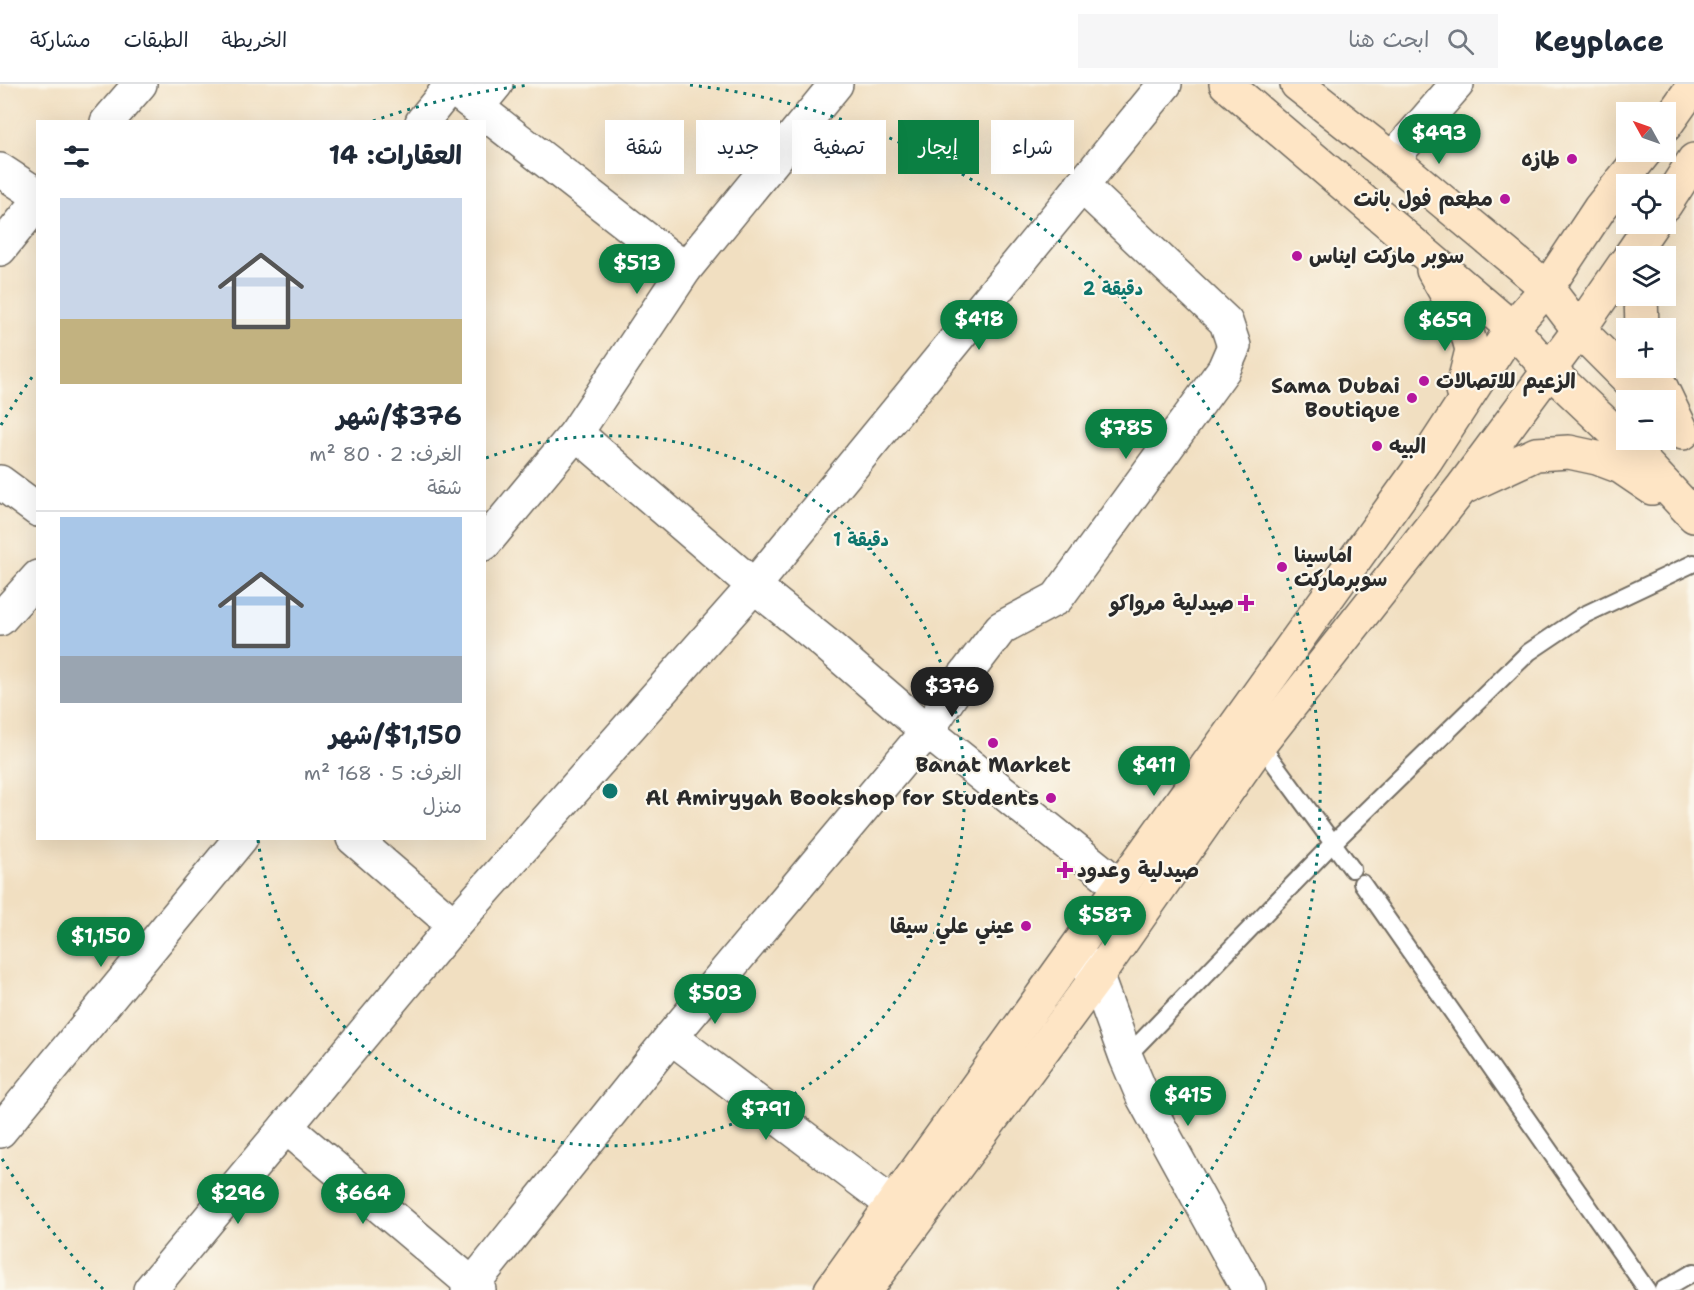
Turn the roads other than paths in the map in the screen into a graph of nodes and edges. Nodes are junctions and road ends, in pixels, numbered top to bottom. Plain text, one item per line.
1 (140, 84) edge
2 (836, 84) edge
3 (1165, 84) edge
4 (1226, 84) edge
5 (1297, 84) edge
6 (1456, 84) edge
7 (1694, 85) edge
8 (449, 86) edge
9 (487, 95) edge
10 (1676, 110) edge
11 (109, 120) edge
12 (424, 120) edge
13 (1392, 159) junction
14 (1694, 160) edge
15 (1637, 162) edge
16 (0, 170) edge
17 (1081, 185) junction
18 (1676, 189) edge
19 (36, 194) edge
20 (36, 204) edge
21 (1418, 245) junction
22 (0, 249) edge
23 (685, 269) junction
24 (1616, 276) edge
25 (1547, 288) junction
26 (1512, 328) junction
27 (1579, 330) junction
28 (1548, 369) junction
29 (1657, 378) edge
30 (1639, 390) edge
31 (1681, 432) edge
32 (576, 433) junction
33 (1426, 460) junction
34 (0, 482) edge
35 (1461, 489) junction
36 (36, 509) edge
37 (1691, 513) edge
38 (486, 542) edge
39 (1694, 563) edge
40 (36, 579) edge
41 (754, 586) junction
42 (0, 619) edge
43 (927, 731) junction
44 (1260, 744) junction
45 (239, 840) edge
46 (355, 840) edge
47 (1334, 842) junction
48 (1352, 869) dead end
49 (1362, 883) dead end
50 (1122, 887) junction
51 (454, 925) junction
52 (1075, 951) junction
53 (1097, 977) junction
54 (671, 1037) junction
55 (1126, 1057) junction
56 (286, 1127) junction
57 (0, 1131) edge
58 (892, 1204) junction
59 (1694, 1272) edge
60 (473, 1288) edge
61 (150, 1290) edge
62 (831, 1290) edge
63 (865, 1290) edge
64 (1249, 1290) edge
65 (1647, 1290) edge
66 (1663, 1290) edge

1 - 11 street
2 - 23 street
3 - 17 street
4 - 21 main road
5 - 13 main road
6 - 13 street
7 - 10 main road
8 - 9 street
8 - 12 street
9 - 23 street
13 - 25 main road
14 - 18 main road
15 - 25 main road
16 - 19 street
17 - 41 street
17 - 43 street
20 - 22 street
21 - 26 main road
21 - 33 main road
23 - 32 street
24 - 27 main road
25 - 26 main road
25 - 27 main road
26 - 28 main road
26 - 33 main road
27 - 28 main road
27 - 30 main road
28 - 35 main road
28 - 37 main road
29 - 31 main road
32 - 38 street
32 - 41 street
33 - 50 main road
34 - 36 street
35 - 37 main road
35 - 44 main road
39 - 47 lane
40 - 42 street
41 - 43 street
41 - 51 street
43 - 50 street
43 - 54 street
44 - 47 lane
44 - 53 main road
45 - 57 street
46 - 51 street
47 - 48 lane
47 - 55 lane
49 - 65 lane
50 - 52 main road
51 - 56 street
52 - 53 street
52 - 58 main road
53 - 55 street
53 - 63 main road
54 - 58 street
54 - 60 street
55 - 64 street
56 - 60 street
56 - 61 street
58 - 62 main road
59 - 66 lane

